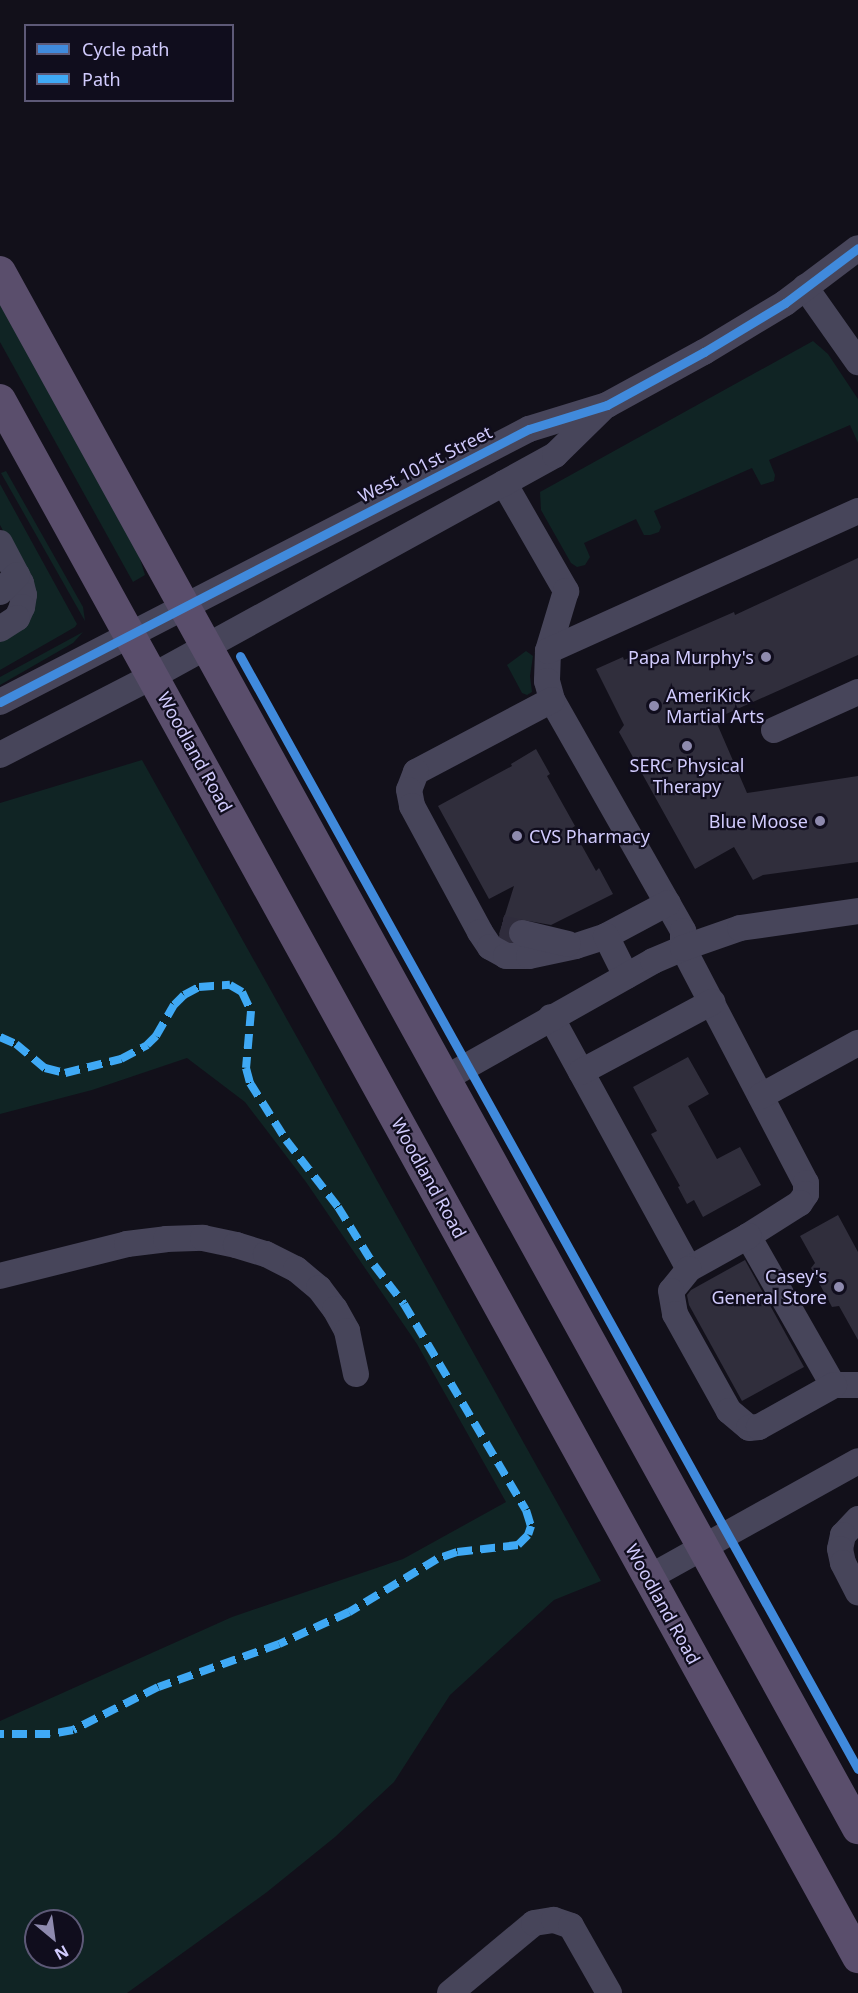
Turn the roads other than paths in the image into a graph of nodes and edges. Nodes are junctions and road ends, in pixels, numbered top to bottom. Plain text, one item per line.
1 (858, 248) edge
2 (0, 272) edge
3 (805, 288) junction
4 (858, 362) edge
5 (0, 400) edge
6 (607, 405) junction
7 (504, 483) junction
8 (858, 511) edge
9 (0, 543) edge
10 (9, 583) edge
11 (186, 607) junction
12 (0, 608) edge
13 (0, 629) edge
14 (130, 635) junction
15 (206, 646) junction
16 (548, 651) junction
17 (153, 676) junction
18 (858, 692) edge
19 (552, 700) junction
20 (0, 702) edge
21 (774, 730) dead end
22 (0, 755) edge
23 (462, 900) junction
24 (668, 903) junction
25 (858, 911) edge
26 (606, 936) junction
27 (576, 946) junction
28 (683, 948) junction
29 (626, 976) junction
30 (712, 1002) junction
31 (551, 1017) junction
32 (858, 1042) edge
33 (581, 1072) junction
34 (444, 1078) junction
35 (761, 1096) junction
36 (748, 1236) junction
37 (689, 1269) junction
38 (0, 1276) edge
39 (356, 1374) dead end
40 (846, 1385) edge
41 (858, 1461) edge
42 (858, 1519) edge
43 (704, 1547) junction
44 (850, 1559) edge
45 (648, 1578) junction
46 (858, 1592) edge
47 (858, 1828) edge
48 (858, 1957) edge
49 (450, 1993) edge
50 (609, 1993) edge

1 - 3 street, West 101st Street
2 - 11 main road
3 - 4 street
3 - 6 street, West 101st Street
5 - 14 main road, Woodland Road
6 - 7 street, West 101st Street
6 - 11 street, West 101st Street
7 - 15 street, West 101st Street
7 - 16 street
8 - 16 street
9 - 10 street
10 - 12 street
10 - 13 street
11 - 14 street, West 101st Street
11 - 15 main road
14 - 17 main road, Woodland Road
14 - 20 street, West 101st Street
15 - 17 street, West 101st Street
15 - 34 main road
16 - 19 street
17 - 22 street, West 101st Street
17 - 45 main road, Woodland Road
18 - 21 street
19 - 23 street
19 - 24 street
23 - 27 street
23 - 27 street
24 - 26 street
24 - 28 street
25 - 28 street
26 - 27 street
26 - 29 street
28 - 29 street
28 - 30 street
29 - 31 street
30 - 33 street
30 - 35 street
31 - 33 street
31 - 34 street
32 - 35 street
33 - 37 street
34 - 43 main road
35 - 36 street
36 - 37 street
36 - 40 street
37 - 40 street
38 - 39 street
41 - 43 street
42 - 44 street
43 - 45 street
43 - 47 main road
44 - 46 street
45 - 48 main road, Woodland Road
49 - 50 street

